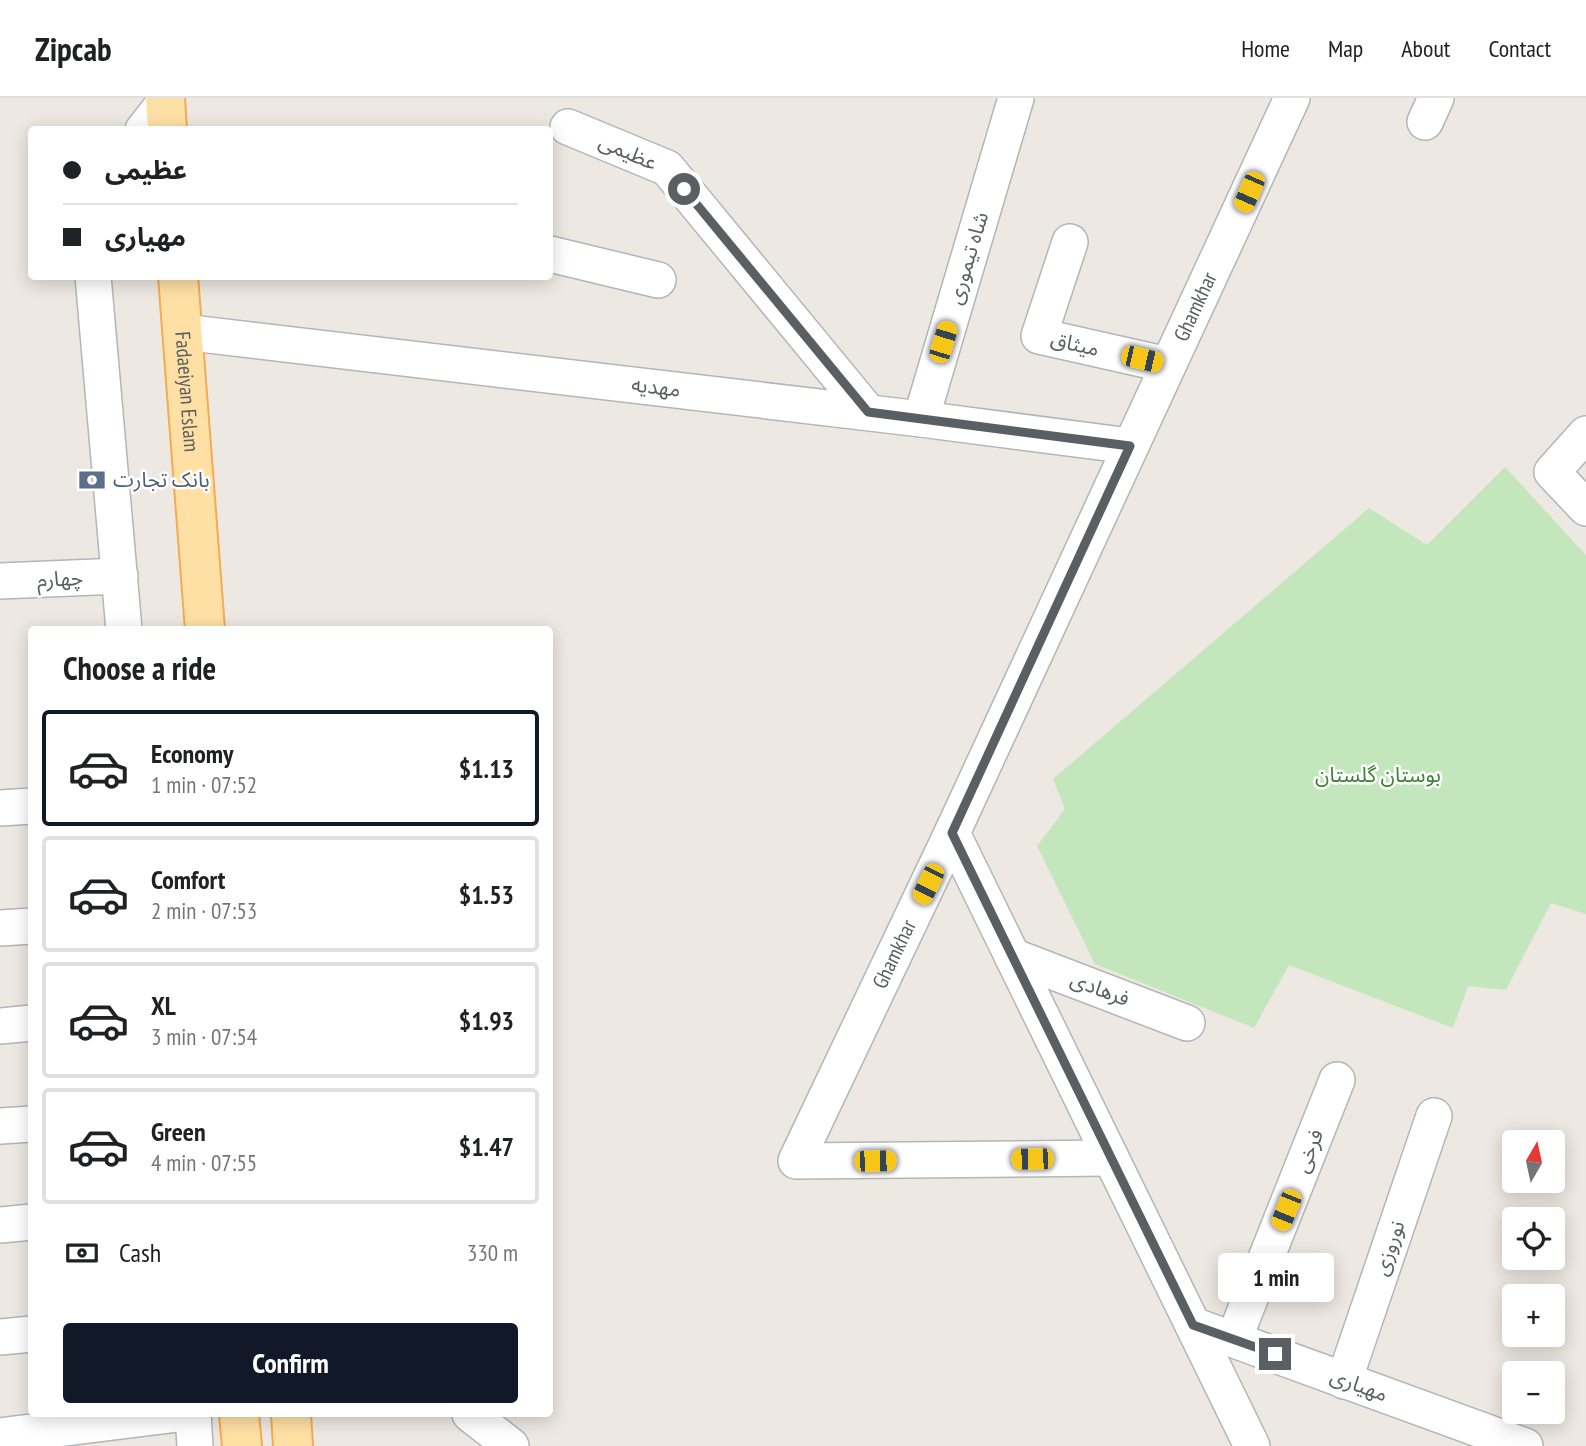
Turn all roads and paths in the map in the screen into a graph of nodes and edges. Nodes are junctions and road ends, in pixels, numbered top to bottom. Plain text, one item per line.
1 (1016, 98) edge
2 (1292, 98) edge
3 (568, 127) dead end
4 (1070, 242) dead end
5 (553, 255) edge
6 (93, 280) edge
7 (178, 280) edge
8 (658, 281) dead end
9 (183, 332) junction
10 (1168, 365) junction
11 (868, 412) junction
12 (921, 419) junction
13 (1586, 434) edge
14 (1130, 446) junction
15 (1586, 508) edge
16 (120, 576) junction
17 (0, 582) edge
18 (124, 626) edge
19 (205, 626) edge
20 (28, 806) edge
21 (0, 808) edge
22 (952, 833) junction
23 (28, 926) edge
24 (0, 929) edge
25 (1012, 956) junction
26 (28, 1023) edge
27 (1187, 1023) dead end
28 (0, 1026) edge
29 (1337, 1080) dead end
30 (1434, 1116) dead end
31 (28, 1124) edge
32 (0, 1126) edge
33 (1111, 1158) junction
34 (28, 1222) edge
35 (0, 1225) edge
36 (1193, 1325) junction
37 (28, 1334) edge
38 (0, 1337) edge
39 (1234, 1339) junction
40 (1344, 1381) junction
41 (154, 1417) edge
42 (193, 1417) edge
43 (239, 1417) edge
44 (291, 1417) edge
45 (474, 1417) edge
46 (0, 1436) edge
47 (1510, 1444) edge
48 (195, 1446) edge
49 (242, 1446) edge
50 (293, 1446) edge
51 (511, 1446) edge
52 (1252, 1446) edge

1 - 12 street, شاه تیموری
2 - 10 street, Ghamkhar
3 - 11 street, عظیمی
4 - 10 street, میثاق
5 - 8 street
6 - 16 street
7 - 9 main road, Fadaeiyan Eslam
9 - 11 street, مهدیه
9 - 19 main road, Fadaeiyan Eslam
10 - 14 street, Ghamkhar
11 - 12 street, مهدیه
12 - 14 street, مهدیه
13 - 15 street
14 - 22 street, Ghamkhar
16 - 17 street, چهارم
16 - 18 street
20 - 21 street
22 - 25 street
22 - 33 street, Ghamkhar
23 - 24 street
25 - 27 street, فرهادی
25 - 33 street
26 - 28 street
29 - 39 street, فرخی
30 - 40 street, نوروزی
31 - 32 street
33 - 36 street
34 - 35 street
36 - 39 street, مهیاری
36 - 52 street
37 - 38 street
39 - 40 street, مهیاری
40 - 47 street, مهیاری
41 - 46 street
42 - 48 street
43 - 49 main road
44 - 50 main road
45 - 51 street

